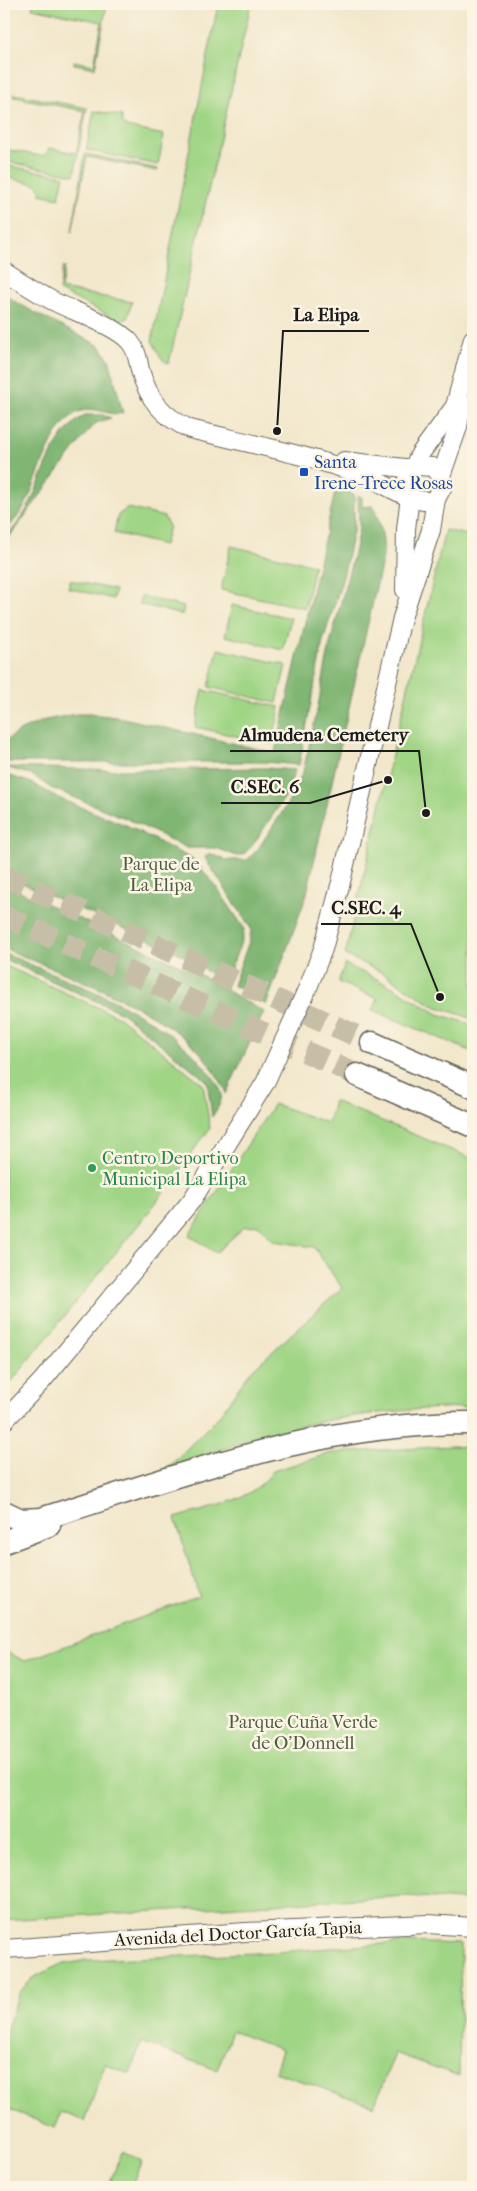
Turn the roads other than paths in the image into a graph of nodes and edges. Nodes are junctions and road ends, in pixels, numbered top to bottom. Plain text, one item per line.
1 (4, 271) edge
2 (473, 339) edge
3 (466, 369) junction
4 (316, 458) junction
5 (416, 468) junction
6 (442, 476) junction
7 (410, 496) junction
8 (436, 499) junction
9 (402, 618) junction
10 (372, 1043) tunnel mouth
11 (358, 1075) tunnel mouth
12 (473, 1087) edge
13 (473, 1126) edge
14 (42, 1381) junction
15 (4, 1421) edge
16 (468, 1424) edge
17 (4, 1432) edge
18 (185, 1474) junction
19 (4, 1512) edge
20 (4, 1542) edge
21 (473, 1927) edge
22 (4, 1949) edge

1 - 4 street
2 - 3 street
3 - 5 street
3 - 6 street
4 - 5 street
4 - 7 street
5 - 6 street
5 - 7 street
6 - 8 street
7 - 8 street
7 - 9 street
8 - 9 street
9 - 14 street
10 - 12 highway
11 - 13 highway
14 - 15 street
14 - 17 street
16 - 18 highway
18 - 19 highway
18 - 20 highway
21 - 22 street, Avenida del Doctor García Tapia

